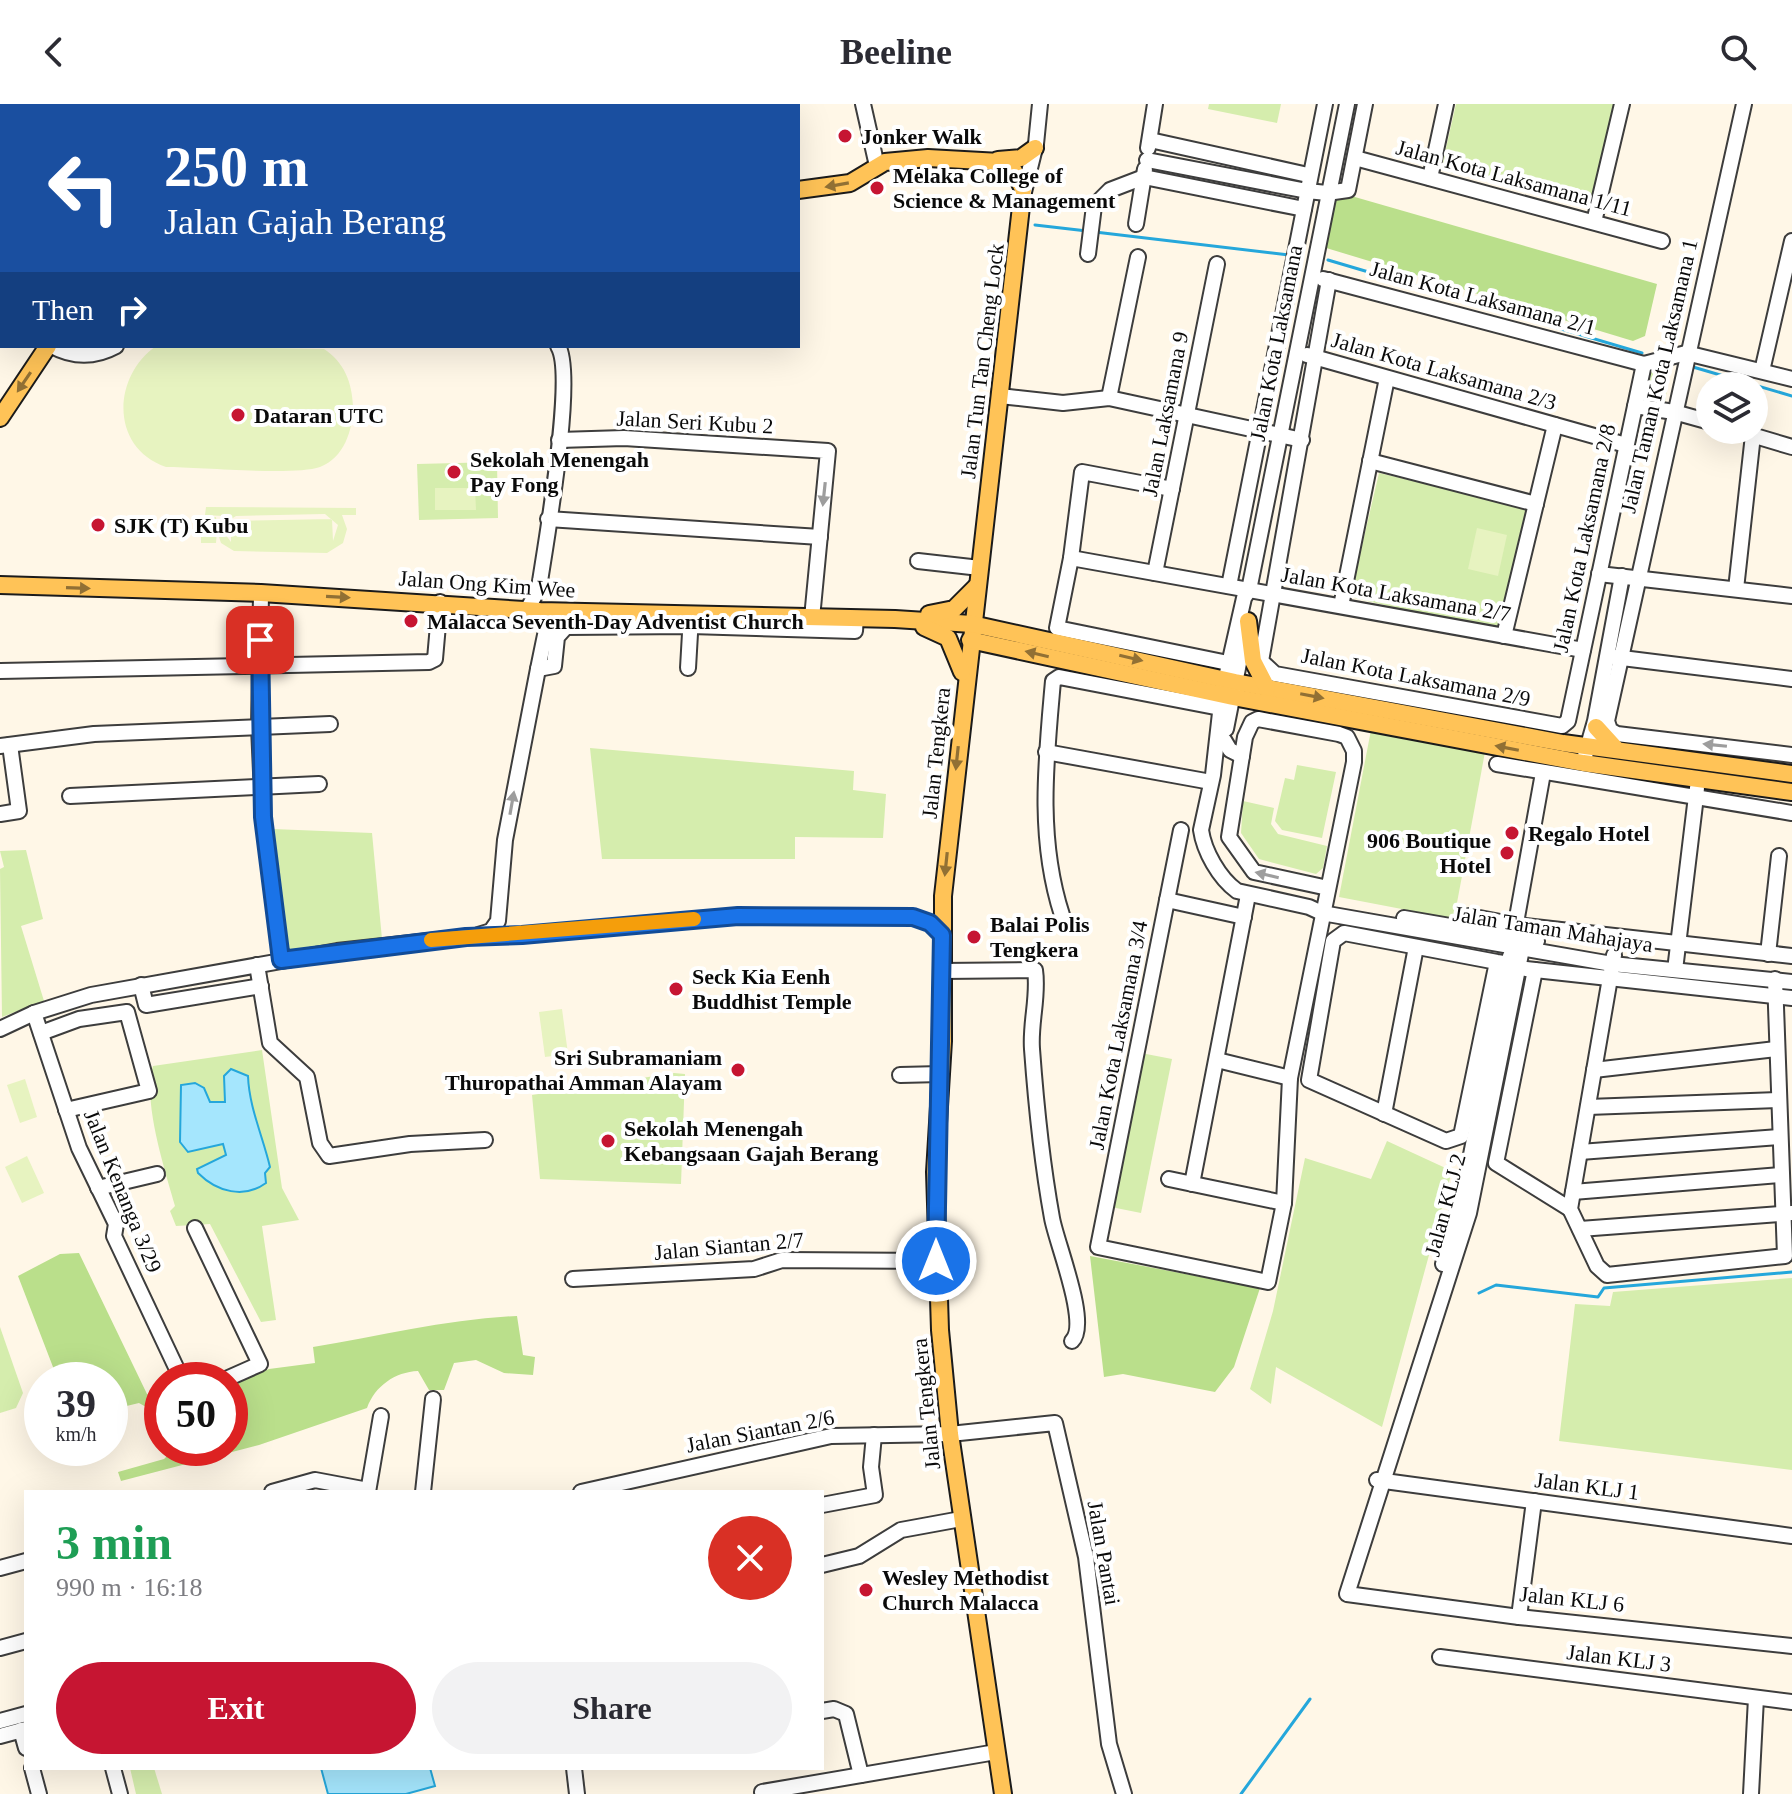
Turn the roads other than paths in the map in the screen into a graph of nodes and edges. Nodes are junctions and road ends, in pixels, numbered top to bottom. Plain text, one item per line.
1 (863, 104) edge
2 (1040, 104) edge
3 (1155, 104) edge
4 (1325, 104) edge
5 (1347, 104) edge
6 (1365, 104) edge
7 (1446, 104) edge
8 (1622, 104) edge
9 (1744, 104) edge
10 (1150, 140) junction
11 (1035, 148) junction
12 (1355, 158) junction
13 (993, 160) junction
14 (1147, 160) junction
15 (877, 166) junction
16 (1308, 175) junction
17 (1144, 177) junction
18 (1430, 178) junction
19 (800, 190) edge
20 (1307, 191) junction
21 (1327, 193) junction
22 (1023, 196) junction
23 (1304, 209) junction
24 (1594, 222) junction
25 (1136, 224) dead end
26 (1662, 241) dead end
27 (1792, 241) edge
28 (1088, 254) dead end
29 (1138, 257) dead end
30 (1217, 264) dead end
31 (1311, 277) junction
32 (1329, 280) junction
33 (1786, 294) edge
34 (49, 348) edge
35 (55, 348) edge
36 (111, 348) edge
37 (558, 348) edge
38 (1296, 353) junction
39 (1686, 353) junction
40 (1315, 357) junction
41 (1644, 364) junction
42 (1762, 371) junction
43 (1387, 378) junction
44 (1792, 379) edge
45 (1000, 396) junction
46 (1109, 398) junction
47 (1635, 406) junction
48 (1674, 412) junction
49 (1187, 416) junction
50 (0, 418) edge
51 (1696, 418) edge
52 (1555, 425) junction
53 (1261, 431) junction
54 (1280, 435) junction
55 (559, 440) junction
56 (1302, 440) junction
57 (1768, 440) edge
58 (1752, 444) edge
59 (1626, 445) junction
60 (1792, 447) edge
61 (1370, 461) junction
62 (1172, 489) junction
63 (1536, 504) junction
64 (548, 519) junction
65 (820, 537) junction
66 (1071, 558) junction
67 (918, 561) dead end
68 (980, 568) junction
69 (1155, 573) junction
70 (1599, 574) junction
71 (1622, 576) junction
72 (1637, 577) junction
73 (0, 585) edge
74 (977, 586) junction
75 (1229, 586) junction
76 (539, 588) junction
77 (1736, 589) junction
78 (1249, 590) junction
79 (261, 593) junction
80 (1273, 594) junction
81 (1792, 596) edge
82 (440, 602) junction
83 (1341, 606) junction
84 (527, 610) junction
85 (546, 611) junction
86 (564, 611) junction
87 (812, 618) junction
88 (856, 618) junction
89 (895, 619) junction
90 (691, 621) junction
91 (1248, 621) junction
92 (971, 632) junction
93 (1504, 636) junction
94 (999, 637) junction
95 (1583, 650) junction
96 (1613, 656) junction
97 (260, 664) junction
98 (688, 668) dead end
99 (538, 669) junction
100 (0, 671) edge
101 (1792, 679) edge
102 (965, 683) junction
103 (1227, 687) junction
104 (1267, 688) junction
105 (1568, 721) joint
106 (330, 724) dead end
107 (259, 727) junction
108 (1224, 740) junction
109 (1594, 741) junction
110 (5, 746) edge
111 (1046, 752) junction
112 (1792, 755) edge
113 (1242, 756) junction
114 (1497, 764) dead end
115 (1543, 773) junction
116 (1792, 774) edge
117 (1212, 779) junction
118 (1698, 779) junction
119 (319, 784) dead end
120 (261, 786) junction
121 (1792, 792) edge
122 (70, 796) dead end
123 (1696, 797) junction
124 (1792, 813) edge
125 (0, 814) edge
126 (1181, 830) dead end
127 (1779, 856) dead end
128 (502, 880) junction
129 (1328, 888) junction
130 (1248, 895) junction
131 (943, 896) junction
132 (1167, 900) junction
133 (1319, 908) junction
134 (1062, 915) dead end
135 (1469, 916) dead end
136 (913, 917) junction
137 (1244, 917) junction
138 (554, 932) junction
139 (942, 935) junction
140 (466, 937) junction
141 (1516, 940) junction
142 (1678, 943) junction
143 (1416, 947) junction
144 (1768, 954) junction
145 (1792, 956) edge
146 (281, 960) junction
147 (257, 965) junction
148 (1508, 965) junction
149 (1675, 965) junction
150 (1612, 966) junction
151 (1535, 970) junction
152 (942, 971) junction
153 (1792, 972) edge
154 (1775, 979) junction
155 (1792, 982) edge
156 (141, 985) junction
157 (261, 986) junction
158 (1774, 996) junction
159 (1792, 998) edge
160 (34, 1013) junction
161 (0, 1029) edge
162 (41, 1033) junction
163 (1776, 1049) junction
164 (1217, 1060) junction
165 (1594, 1070) junction
166 (941, 1074) junction
167 (900, 1075) dead end
168 (1290, 1078) junction
169 (1778, 1100) junction
170 (1588, 1107) junction
171 (66, 1110) junction
172 (1384, 1114) junction
173 (1779, 1137) junction
174 (485, 1140) dead end
175 (1580, 1152) junction
176 (157, 1174) dead end
177 (1781, 1175) junction
178 (1169, 1179) dead end
179 (1192, 1184) junction
180 (98, 1188) junction
181 (1573, 1192) junction
182 (1284, 1203) junction
183 (1570, 1209) junction
184 (1787, 1214) edge
185 (195, 1228) dead end
186 (1580, 1229) junction
187 (936, 1261) junction
188 (573, 1279) dead end
189 (1072, 1341) dead end
190 (173, 1362) edge
191 (248, 1369) edge
192 (433, 1399) dead end
193 (381, 1416) dead end
194 (950, 1434) junction
195 (874, 1435) junction
196 (1381, 1481) junction
197 (279, 1490) edge
198 (363, 1490) edge
199 (368, 1490) edge
200 (423, 1490) edge
201 (590, 1490) edge
202 (1534, 1501) junction
203 (824, 1505) edge
204 (961, 1519) junction
205 (1792, 1536) edge
206 (24, 1561) edge
207 (1, 1565) edge
208 (824, 1565) edge
209 (1347, 1594) joint
210 (1519, 1617) junction
211 (24, 1642) edge
212 (1792, 1646) edge
213 (0, 1648) edge
214 (1440, 1657) dead end
215 (1756, 1698) junction
216 (1792, 1702) edge
217 (824, 1711) edge
218 (24, 1715) edge
219 (0, 1721) edge
220 (24, 1729) edge
221 (0, 1736) edge
222 (996, 1752) junction
223 (33, 1770) edge
224 (114, 1770) edge
225 (574, 1770) edge
226 (861, 1775) junction
227 (762, 1792) edge
228 (39, 1794) edge
229 (120, 1794) edge
230 (577, 1794) edge
231 (1003, 1794) edge
232 (1124, 1794) edge
233 (1751, 1794) edge

1 - 15 street
2 - 11 street, Jalan Tun Tan Cheng Lock
3 - 10 street
4 - 16 street
5 - 21 street, Jalan Kota Laksamana
6 - 12 street
7 - 18 street
8 - 24 street
9 - 39 street, Jalan Taman Kota Laksamana 1
10 - 14 street
10 - 16 street
11 - 13 main road
11 - 22 street, Jalan Tun Tan Cheng Lock
12 - 18 street, Jalan Kota Laksamana 1/11
12 - 21 street
13 - 15 main road
13 - 22 main road
14 - 17 street
14 - 20 street
15 -> 19 main road
16 - 20 street
17 - 23 street
17 - 25 street
17 - 28 street
18 - 24 street, Jalan Kota Laksamana 1/11
20 - 21 street
20 - 23 street
21 - 31 street, Jalan Kota Laksamana
22 - 45 main road, Jalan Tun Tan Cheng Lock
23 - 53 street
24 - 26 street, Jalan Kota Laksamana 1/11
27 - 33 street
29 - 46 street
30 - 49 street, Jalan Laksamana 9
31 - 32 street, Jalan Kota Laksamana 2/1
31 - 38 street, Jalan Kota Laksamana
32 - 40 street
32 - 41 street, Jalan Kota Laksamana 2/1
33 - 42 street
34 -> 50 main road
35 - 36 street
37 - 55 street
38 - 40 street, Jalan Kota Laksamana 2/3
38 - 54 street, Jalan Kota Laksamana
39 - 41 street
39 - 42 street
39 - 48 street, Jalan Taman Kota Laksamana 1
40 - 43 street, Jalan Kota Laksamana 2/3
40 - 56 street
41 - 47 street, Jalan Kota Laksamana 2/8
42 - 44 street
43 - 52 street, Jalan Kota Laksamana 2/3
43 - 61 street
45 - 46 street
45 - 68 main road, Jalan Tun Tan Cheng Lock
46 - 49 street
47 - 48 street
47 - 59 street, Jalan Kota Laksamana 2/8
48 - 51 street
48 - 72 street, Jalan Taman Kota Laksamana 1
49 - 53 street
49 - 62 street, Jalan Laksamana 9
52 - 59 street, Jalan Kota Laksamana 2/3
52 - 63 street
53 - 54 street
53 - 75 street
54 - 56 street
54 - 78 street, Jalan Kota Laksamana
55 - 64 street
55 -> 65 street, Jalan Seri Kubu 2
56 - 80 street
57 - 60 street
58 - 77 street
59 - 70 street, Jalan Kota Laksamana 2/8
61 - 63 street
61 - 83 street
62 - 66 street
62 - 69 street, Jalan Laksamana 9
63 - 93 street
64 - 65 street
64 - 76 street
65 - 87 street
66 - 69 street, Jalan Kota Laksamana 2/7
66 - 103 street
67 - 68 street
68 - 74 main road, Jalan Tun Tan Cheng Lock
69 - 75 street, Jalan Kota Laksamana 2/7
70 - 71 street
70 - 95 street, Jalan Kota Laksamana 2/8
71 - 72 street
71 - 96 street
72 - 77 street
72 - 96 street, Jalan Taman Kota Laksamana 1
73 -> 79 main road, Jalan Ong Kim Wee
74 - 89 main road
74 - 92 main road, Jalan Tun Tan Cheng Lock
74 - 94 main road
75 - 78 street, Jalan Kota Laksamana 2/7
76 - 84 street
76 - 85 street
77 - 81 street
78 - 80 street, Jalan Kota Laksamana 2/7
78 - 91 street, Jalan Kota Laksamana
78 - 103 street, Jalan Kota Laksamana
79 -> 82 main road, Jalan Ong Kim Wee
79 - 97 street
80 - 83 street, Jalan Kota Laksamana 2/7
80 - 105 street, Jalan Kota Laksamana 2/9
82 - 84 main road, Jalan Ong Kim Wee
82 - 97 street
83 - 93 street, Jalan Kota Laksamana 2/7
84 - 85 main road, Jalan Ong Kim Wee
85 - 86 main road, Jalan Ong Kim Wee
86 - 90 main road, Jalan Ong Kim Wee
86 - 99 street
87 - 88 main road, Jalan Ong Kim Wee
87 - 90 main road, Jalan Ong Kim Wee
88 - 89 main road, Jalan Ong Kim Wee
88 - 90 street
89 - 92 main road, Jalan Ong Kim Wee
89 - 102 main road
90 - 98 street
90 - 99 street
91 - 103 street, Jalan Kota Laksamana
91 - 104 main road
92 - 94 main road, Jalan Ong Kim Wee
92 - 102 main road, Jalan Tengkera
93 - 95 street, Jalan Kota Laksamana 2/7
94 - 102 main road
94 - 103 main road, Jalan Ong Kim Wee
95 - 105 street, Jalan Kota Laksamana 2/8
96 - 101 street
96 - 109 street
97 - 100 street
97 - 107 street
128 -> 99 street
102 -> 131 main road, Jalan Tengkera
103 - 104 main road
103 - 108 street
109 -> 103 main road
103 - 111 street
103 - 117 street
104 -> 109 main road
106 - 107 street
107 - 110 street
107 - 120 street
108 - 113 street
108 - 117 street
112 -> 109 street
109 - 116 main road
109 - 118 main road
110 - 125 street
111 - 117 street
111 - 134 street
129 -> 113 street
113 - 129 street
114 - 115 street
115 - 123 street
115 - 141 street, Jalan KLJ 2
117 - 130 street
118 - 121 main road
118 - 123 street
119 - 120 street
120 - 122 street
120 - 146 street
123 - 124 street
123 - 142 street
126 - 132 street, Jalan Kota Laksamana 3/4
127 - 144 street
128 - 138 street
128 - 140 street
129 - 133 street
130 - 133 street, Jalan Taman Mahajaya
130 - 137 street
131 - 136 street
131 - 139 main road, Jalan Tengkera
132 - 137 street
132 - 182 street, Jalan Kota Laksamana 3/4
133 - 141 street, Jalan Taman Mahajaya
133 - 141 street, Jalan Taman Mahajaya
133 - 168 street
135 - 141 street
136 - 138 street
136 - 139 street
137 - 164 street
138 - 140 street
139 - 152 main road, Jalan Tengkera
140 - 146 street
141 - 142 street
141 - 148 street, Jalan KLJ 2
141 - 150 street, Jalan Taman Mahajaya
141 - 150 street, Jalan Taman Mahajaya
142 - 144 street
142 - 149 street
143 - 148 street
143 - 172 street
143 - 172 street
144 - 145 street
146 - 147 street
147 - 156 street
147 - 157 street
148 - 151 street
148 - 172 street
148 - 196 street, Jalan KLJ 2
149 - 150 street, Jalan Taman Mahajaya
149 - 153 street, Jalan Taman Mahajaya
149 - 154 street, Jalan Taman Mahajaya
150 - 151 street
150 - 158 street
150 - 165 street
151 - 183 street
152 - 166 main road, Jalan Tengkera
152 - 189 street
154 - 155 street, Jalan Taman Mahajaya
154 - 158 street
156 - 157 street
156 - 160 street
157 - 174 street
158 - 159 street
158 - 163 street
160 - 161 street
160 - 162 street, Jalan Kenanga 3/29
162 - 171 street, Jalan Kenanga 3/29
162 - 171 street
163 - 165 street
163 - 169 street
164 - 168 street
164 - 179 street
165 - 170 street
166 - 167 street
166 - 187 main road, Jalan Tengkera
168 - 182 street
169 - 170 street
169 - 173 street
170 - 175 street
171 - 180 street, Jalan Kenanga 3/29
173 - 175 street
173 - 177 street
175 - 181 street
176 - 180 street
177 - 181 street
177 - 184 street
178 - 179 street
179 - 182 street
180 - 190 street, Jalan Kenanga 3/29
181 - 183 street
183 - 186 street
184 - 186 street
184 - 186 street
185 - 191 street
187 - 188 street, Jalan Siantan 2/7
187 - 194 main road, Jalan Tengkera
192 - 200 street
193 - 199 street
194 - 195 street, Jalan Siantan 2/6
194 - 204 main road, Jalan Tengkera
194 - 232 street, Jalan Pantai
195 - 201 street, Jalan Siantan 2/6
195 - 203 street
196 - 202 street, Jalan KLJ 1
196 - 209 street, Jalan KLJ 2
197 - 198 street
202 - 205 street, Jalan KLJ 1
202 - 210 street
204 - 208 street
204 - 222 main road, Jalan Tengkera
206 - 207 street
209 - 210 street, Jalan KLJ 6
210 - 212 street, Jalan KLJ 6
211 - 213 street
214 - 215 street, Jalan KLJ 3
215 - 216 street, Jalan KLJ 3
215 - 233 street
217 - 226 street
218 - 219 street
220 - 221 street
222 - 226 street
222 - 231 main road, Jalan Tengkera
223 - 228 street
224 - 229 street
225 - 230 street
226 - 227 street

